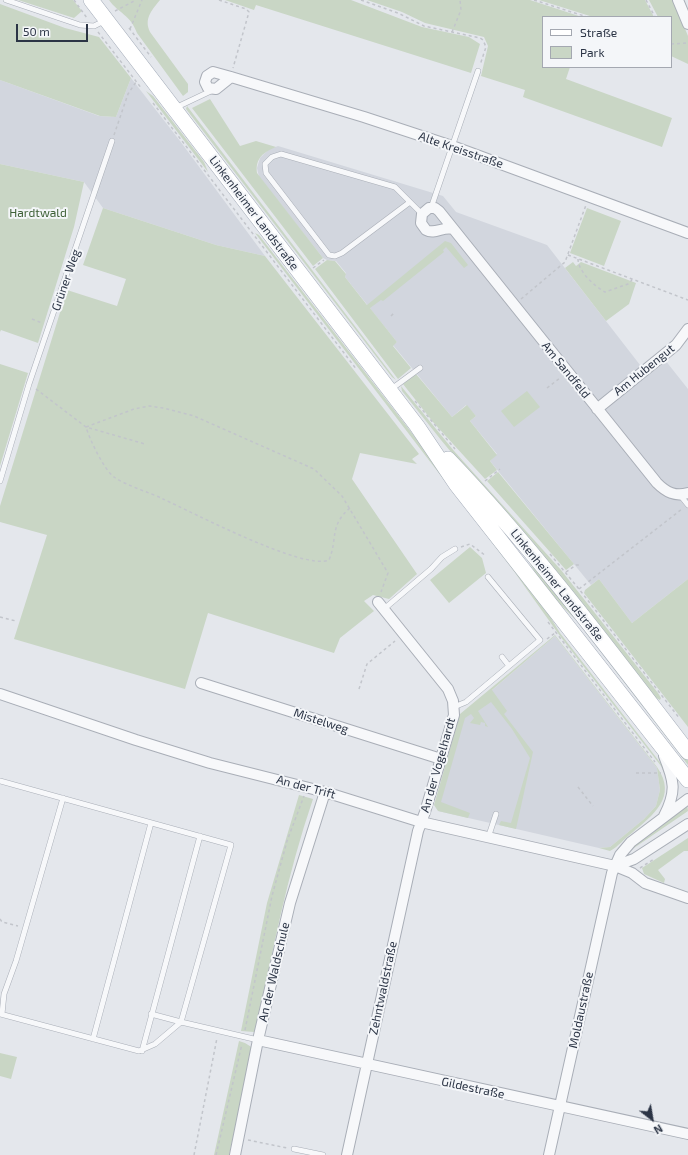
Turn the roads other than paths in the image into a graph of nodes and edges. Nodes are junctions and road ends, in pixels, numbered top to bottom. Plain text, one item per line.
1 (6, 0) edge
2 (91, 0) edge
3 (678, 0) edge
4 (108, 18) junction
5 (688, 24) edge
6 (478, 71) road end
7 (231, 77) junction
8 (214, 90) junction
9 (174, 108) junction
10 (112, 141) road end
11 (452, 146) junction
12 (410, 202) junction
13 (431, 208) junction
14 (422, 214) junction
15 (453, 229) junction
16 (688, 233) edge
17 (688, 329) edge
18 (420, 368) dead end
19 (390, 390) junction
20 (597, 409) junction
21 (417, 426) junction
22 (0, 481) edge
23 (684, 494) edge
24 (688, 505) edge
25 (455, 549) road end
26 (488, 577) dead end
27 (381, 605) joint
28 (502, 657) dead end
29 (509, 666) junction
30 (201, 683) dead end
31 (0, 694) edge
32 (454, 707) junction
33 (658, 741) junction
34 (688, 752) edge
35 (441, 759) junction
36 (688, 780) edge
37 (0, 781) edge
38 (325, 792) junction
39 (63, 798) junction
40 (688, 799) edge
41 (496, 814) dead end
42 (664, 817) junction
43 (421, 822) junction
44 (151, 823) junction
45 (688, 824) edge
46 (200, 836) junction
47 (488, 838) junction
48 (615, 866) junction
49 (688, 898) edge
50 (1, 1014) edge
51 (151, 1014) junction
52 (181, 1022) junction
53 (93, 1039) junction
54 (258, 1040) junction
55 (142, 1051) junction
56 (366, 1065) junction
57 (560, 1106) junction
58 (688, 1134) edge
59 (294, 1150) road end
60 (234, 1155) edge
61 (323, 1155) edge
62 (347, 1155) edge
63 (549, 1155) edge

1 - 4 lane
2 - 4 main road, Linkenheimer Landstraße
3 - 5 street
4 - 9 main road, Linkenheimer Landstraße
6 - 11 lane
7 - 8 street
7 - 8 street, Alte Kreisstraße
7 - 11 street, Alte Kreisstraße
8 - 9 lane
9 - 19 main road, Linkenheimer Landstraße
10 - 22 lane, Grüner Weg
11 - 13 lane
11 - 16 street, Alte Kreisstraße
12 - 12 lane
12 - 14 lane
13 - 14 street
13 - 15 street, Am Sandfeld
14 - 15 street
15 - 20 street, Am Sandfeld
17 - 20 street, Am Hubengut
18 - 19 lane
19 - 21 main road, Linkenheimer Landstraße
20 - 23 street, Am Sandfeld
21 - 33 main road, Linkenheimer Landstraße
21 - 34 main road, Linkenheimer Landstraße
23 - 24 lane
25 - 27 lane
26 - 29 lane, An der Vogelhardt
27 - 32 street, An der Vogelhardt
28 - 29 lane
29 - 32 lane, An der Vogelhardt
30 - 35 street, Mistelweg
31 - 38 street, An der Trift
32 - 35 street, An der Vogelhardt
33 - 36 main road, Linkenheimer Landstraße
33 - 42 street, Linkenheimer Landstraße
35 - 43 street, An der Vogelhardt
37 - 39 lane
38 - 43 street, An der Trift
38 - 54 street, An der Waldschule
39 - 44 lane
39 - 50 lane
40 - 42 street, Moldaustraße
41 - 47 lane
42 - 48 street, Moldaustraße
43 - 47 street, An der Trift
43 - 56 street, Zehntwaldstraße
44 - 46 lane
44 - 53 lane
45 - 48 street
46 - 51 lane
46 - 52 lane
47 - 48 street, An der Trift
48 - 49 street, An der Trift
48 - 57 street, Moldaustraße
50 - 53 lane
51 - 52 lane
51 - 55 lane
52 - 54 lane
52 - 55 lane
53 - 55 lane
54 - 56 street, Gildestraße
54 - 60 street, An der Waldschule
56 - 57 street, Gildestraße
56 - 62 street, Zehntwaldstraße
57 - 58 street, Gildestraße
57 - 63 street, Moldaustraße
59 - 61 lane

